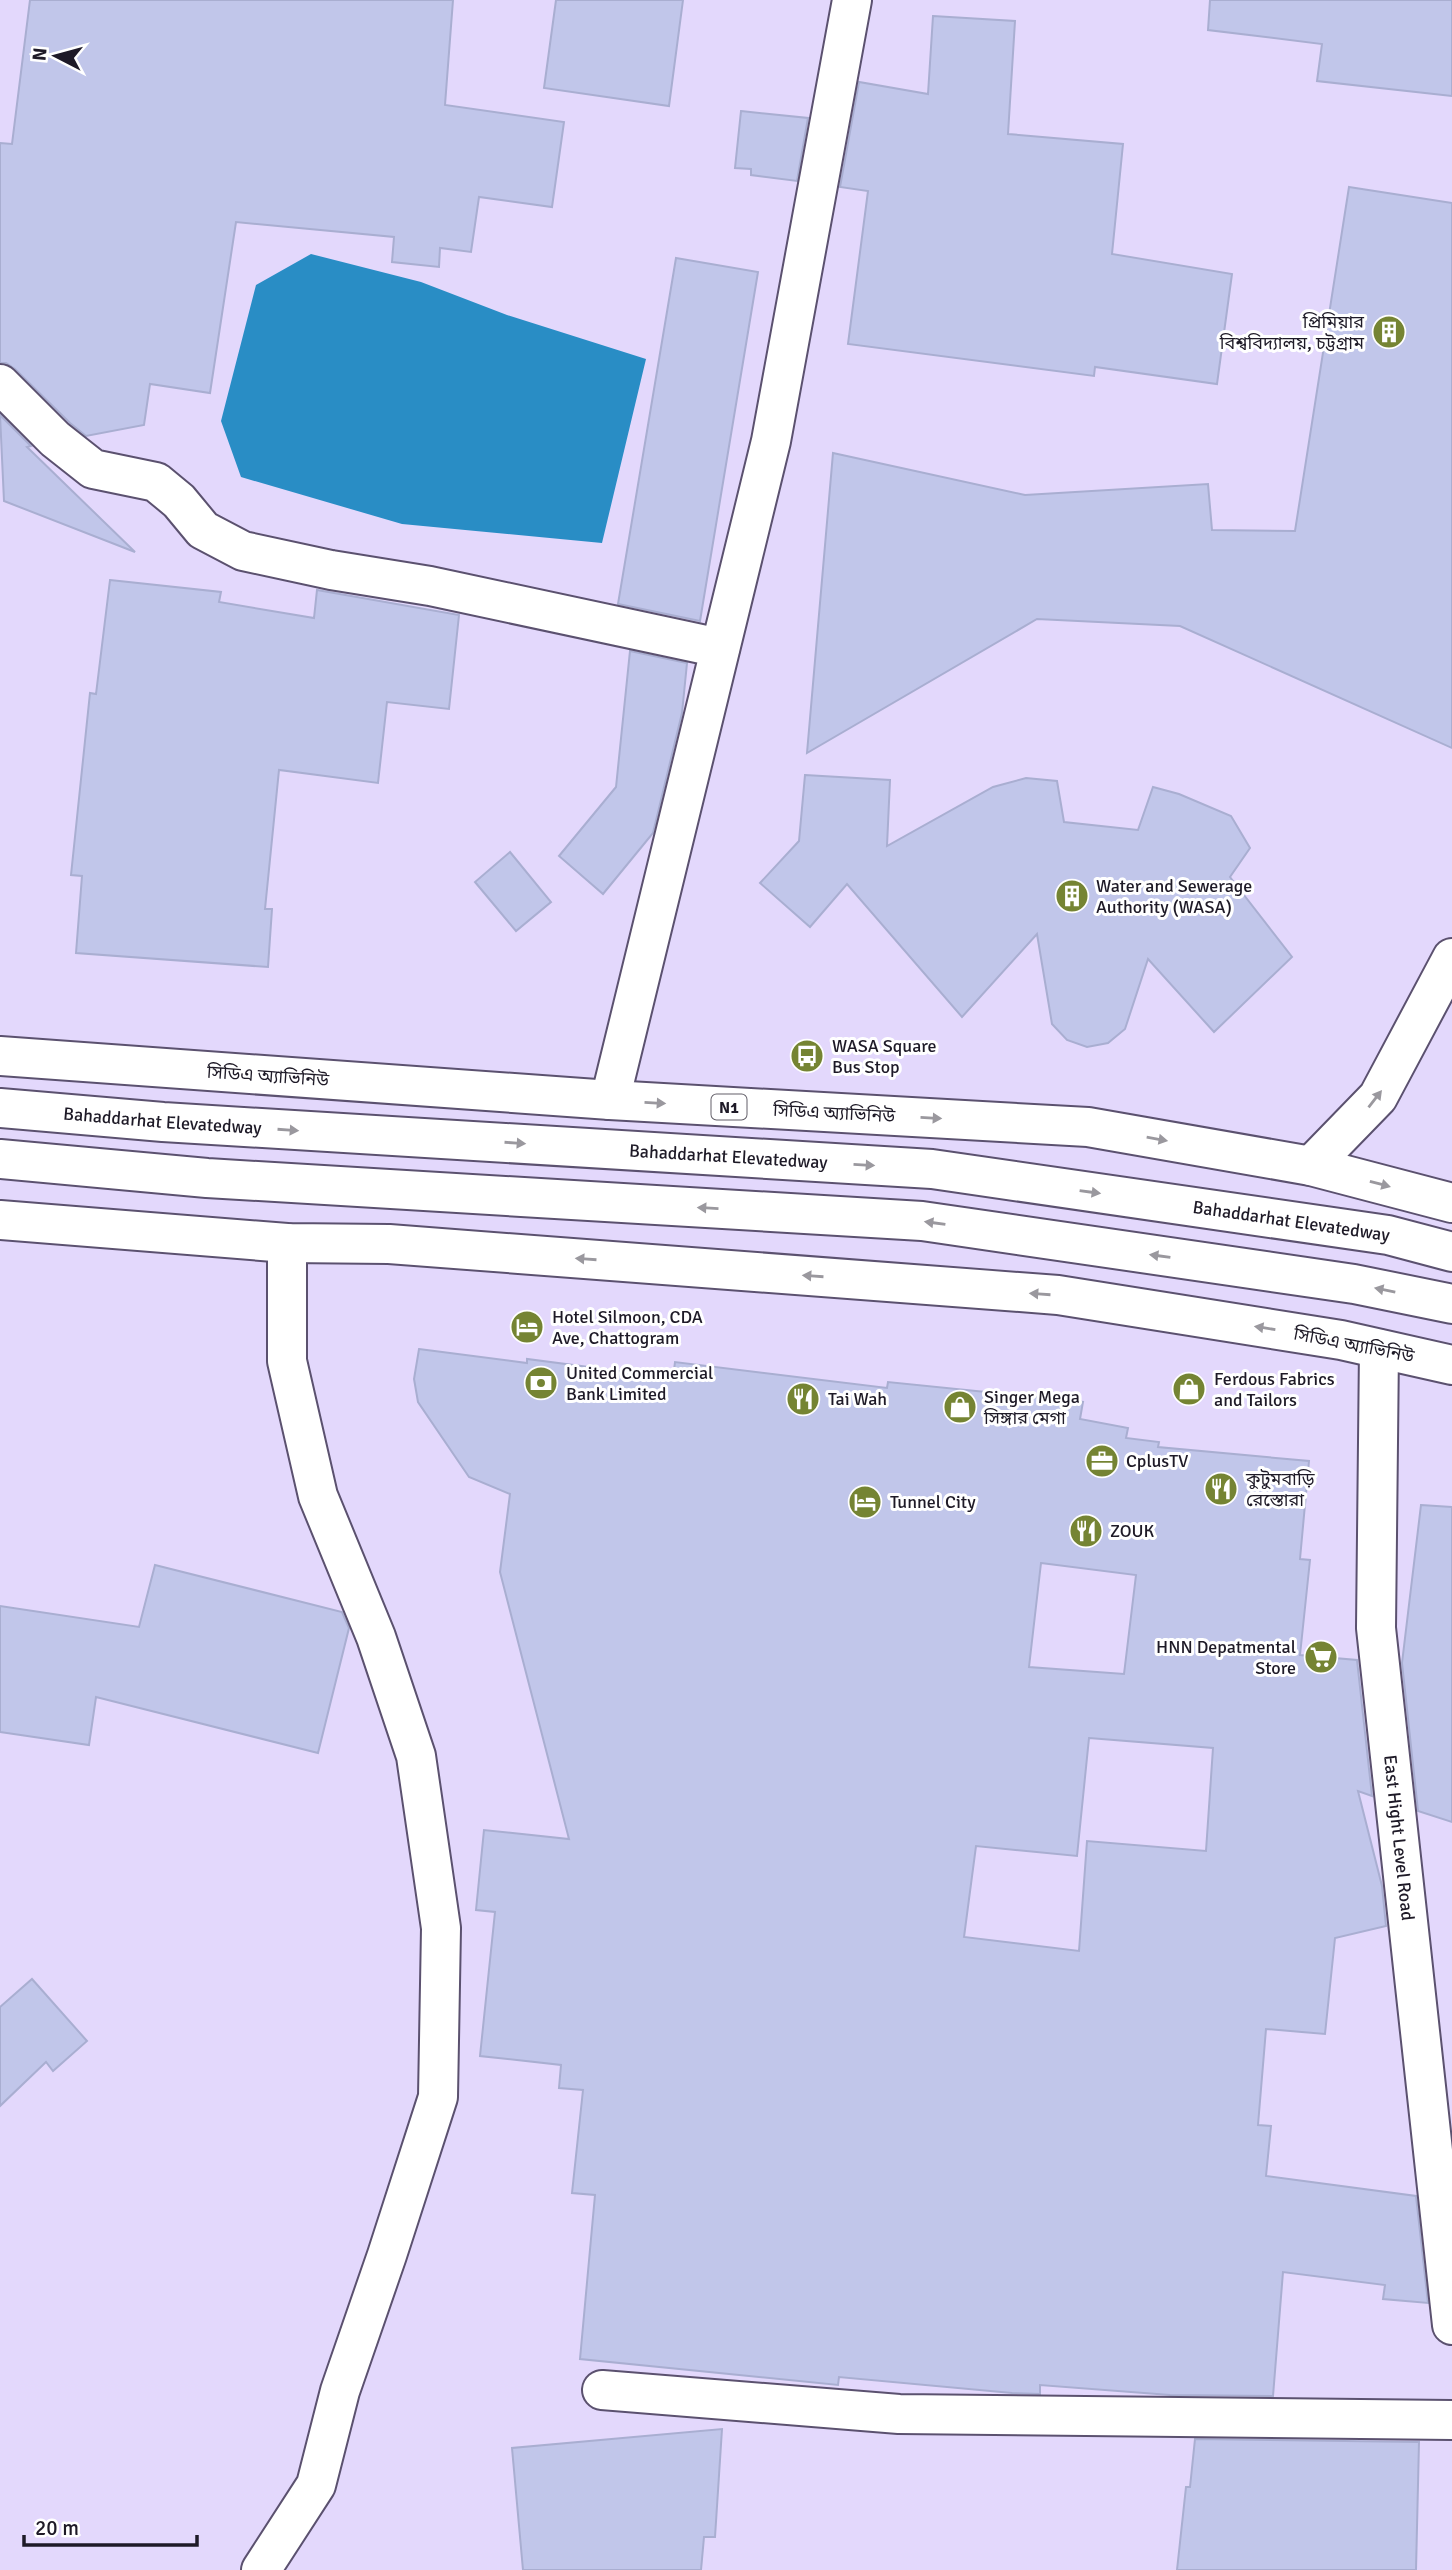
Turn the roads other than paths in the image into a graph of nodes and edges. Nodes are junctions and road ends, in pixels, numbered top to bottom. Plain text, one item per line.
1 (852, 0) edge
2 (0, 384) edge
3 (720, 648) junction
4 (1452, 958) edge
5 (0, 1044) edge
6 (0, 1056) edge
7 (464, 1090) junction
8 (610, 1100) junction
9 (0, 1108) edge
10 (698, 1155) junction
11 (0, 1159) edge
12 (1311, 1166) junction
13 (1452, 1203) edge
14 (0, 1220) edge
15 (287, 1243) junction
16 (1452, 1252) edge
17 (1452, 1304) edge
18 (1379, 1349) junction
19 (1452, 1365) edge
20 (1447, 2238) edge
21 (1452, 2325) edge
22 (602, 2389) dead end
23 (1452, 2420) edge
24 (261, 2570) edge

1 - 3 main road
2 - 3 main road
3 - 8 main road
12 -> 4 main road
5 - 7 main road
6 - 7 main road, সিডিএ অ্যাভিনিউ / N1
7 - 8 main road, সিডিএ অ্যাভিনিউ / N1
7 - 10 main road
8 -> 12 main road, সিডিএ অ্যাভিনিউ / N1
9 -> 10 main road, Bahaddarhat Elevatedway
10 -> 16 main road, Bahaddarhat Elevatedway
17 -> 11 main road
12 -> 13 main road, সিডিএ অ্যাভিনিউ / N1
14 - 15 main road, সিডিএ অ্যাভিনিউ
18 -> 15 main road, সিডিএ অ্যাভিনিউ
15 - 24 main road
18 - 19 main road, সিডিএ অ্যাভিনিউ
18 - 20 main road, East Hight Level Road
20 - 21 main road, East Hight Level Road
22 - 23 main road

